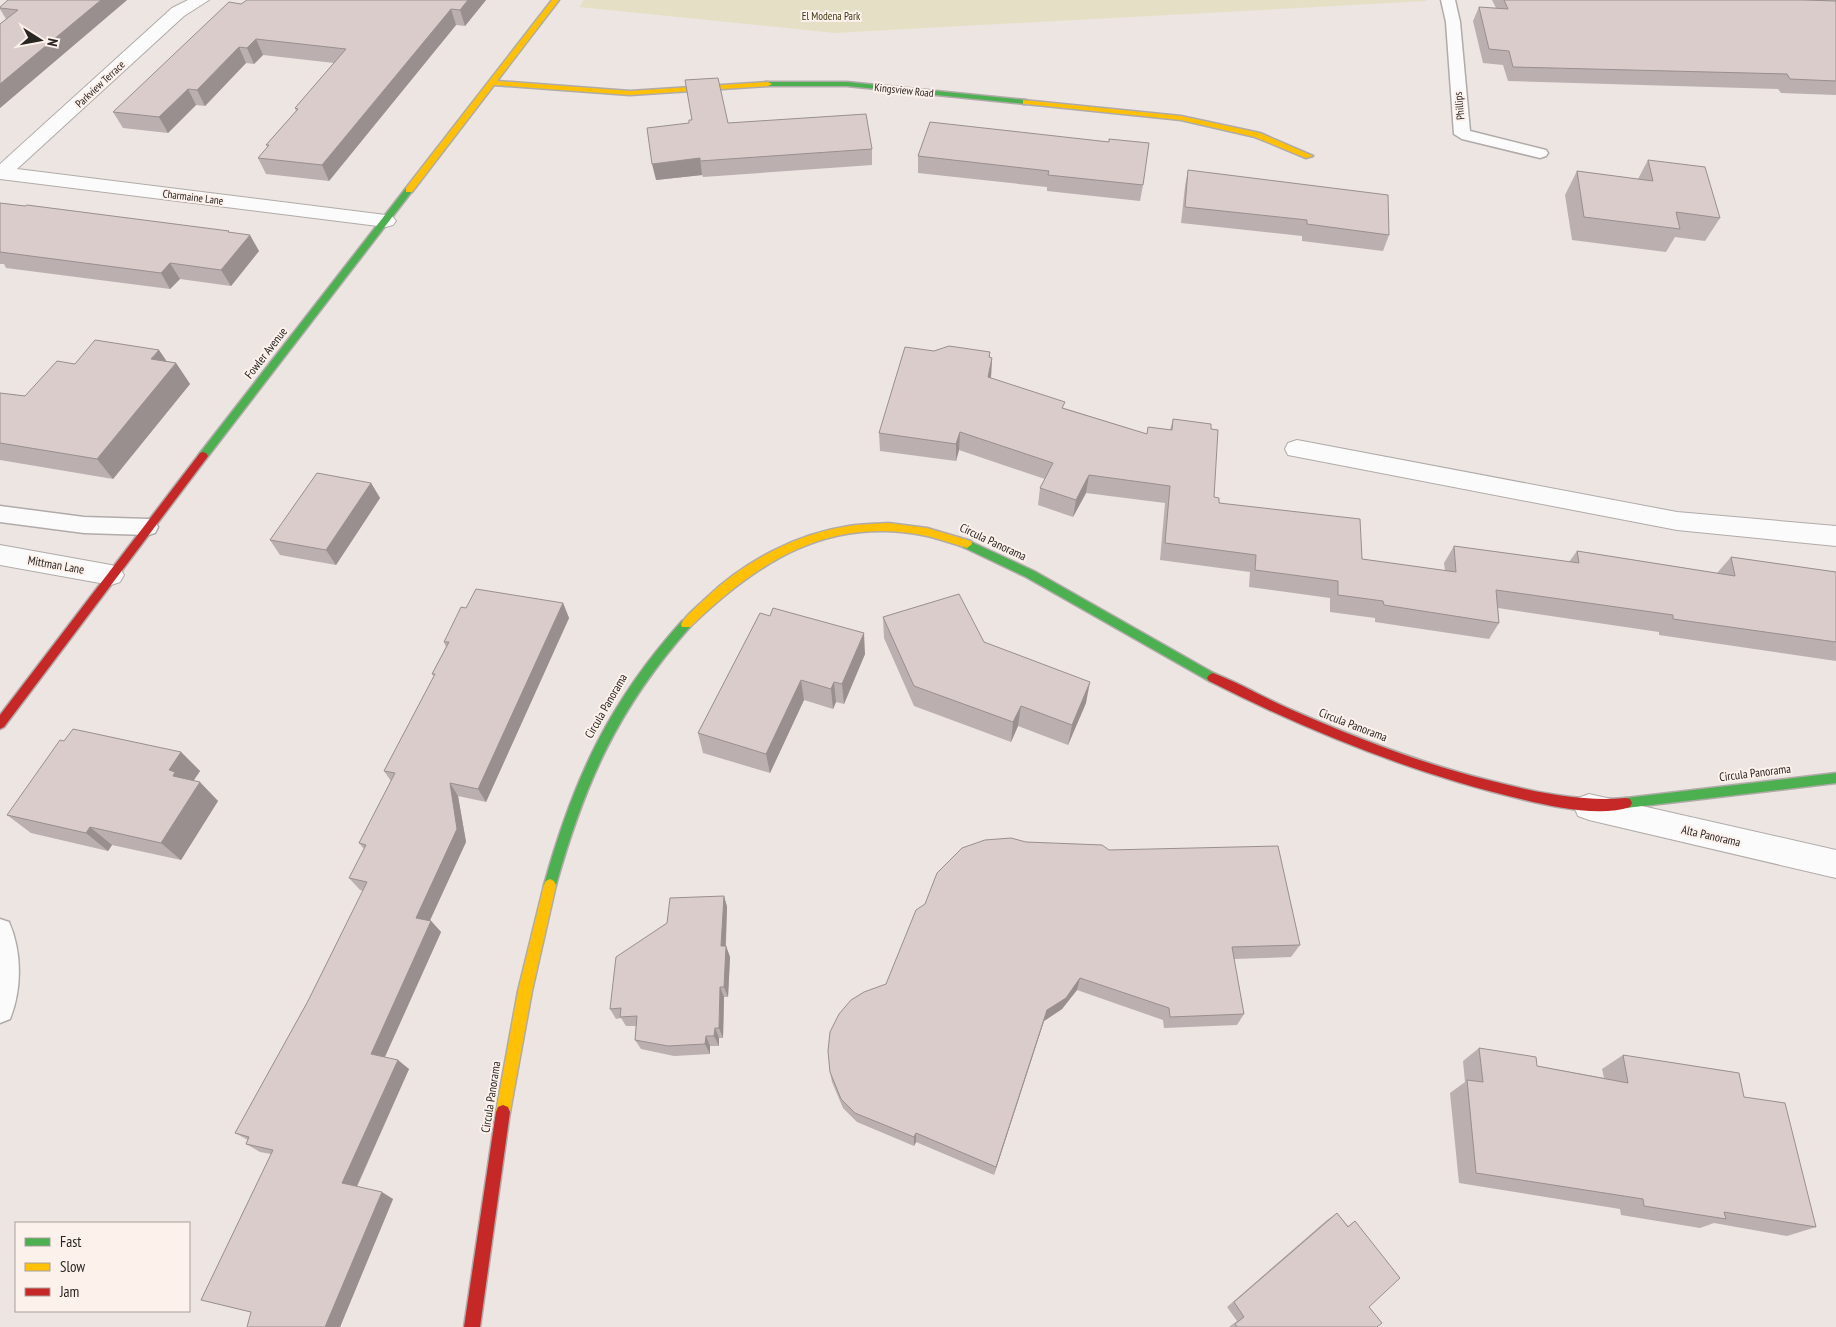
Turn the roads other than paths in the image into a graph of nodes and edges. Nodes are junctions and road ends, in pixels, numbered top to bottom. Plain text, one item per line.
1 (200, 0) edge
2 (556, 0) edge
3 (1448, 0) edge
4 (492, 83) junction
5 (1540, 153) dead end
6 (1309, 156) dead end
7 (1, 173) edge
8 (386, 220) junction
9 (1297, 449) dead end
10 (0, 514) edge
11 (148, 527) junction
12 (1836, 536) edge
13 (0, 555) edge
14 (111, 575) junction
15 (0, 724) edge
16 (1836, 778) edge
17 (1585, 806) junction
18 (1836, 864) edge
19 (0, 931) edge
20 (0, 1010) edge
21 (472, 1327) edge

1 - 7 street, Parkview Terrace
2 - 4 street, Fowler Avenue
3 - 5 lane, Phillips
4 - 6 street, Kingsview Road
4 - 8 street, Fowler Avenue
7 - 8 street, Charmaine Lane
8 - 11 street, Fowler Avenue
9 - 12 street
10 - 11 lane
11 - 14 street, Fowler Avenue
13 - 14 street, Mittman Lane
14 - 15 street, Fowler Avenue
16 - 17 street, Circula Panorama
17 - 18 street, Alta Panorama
17 - 21 street, Circula Panorama
19 - 20 lane

